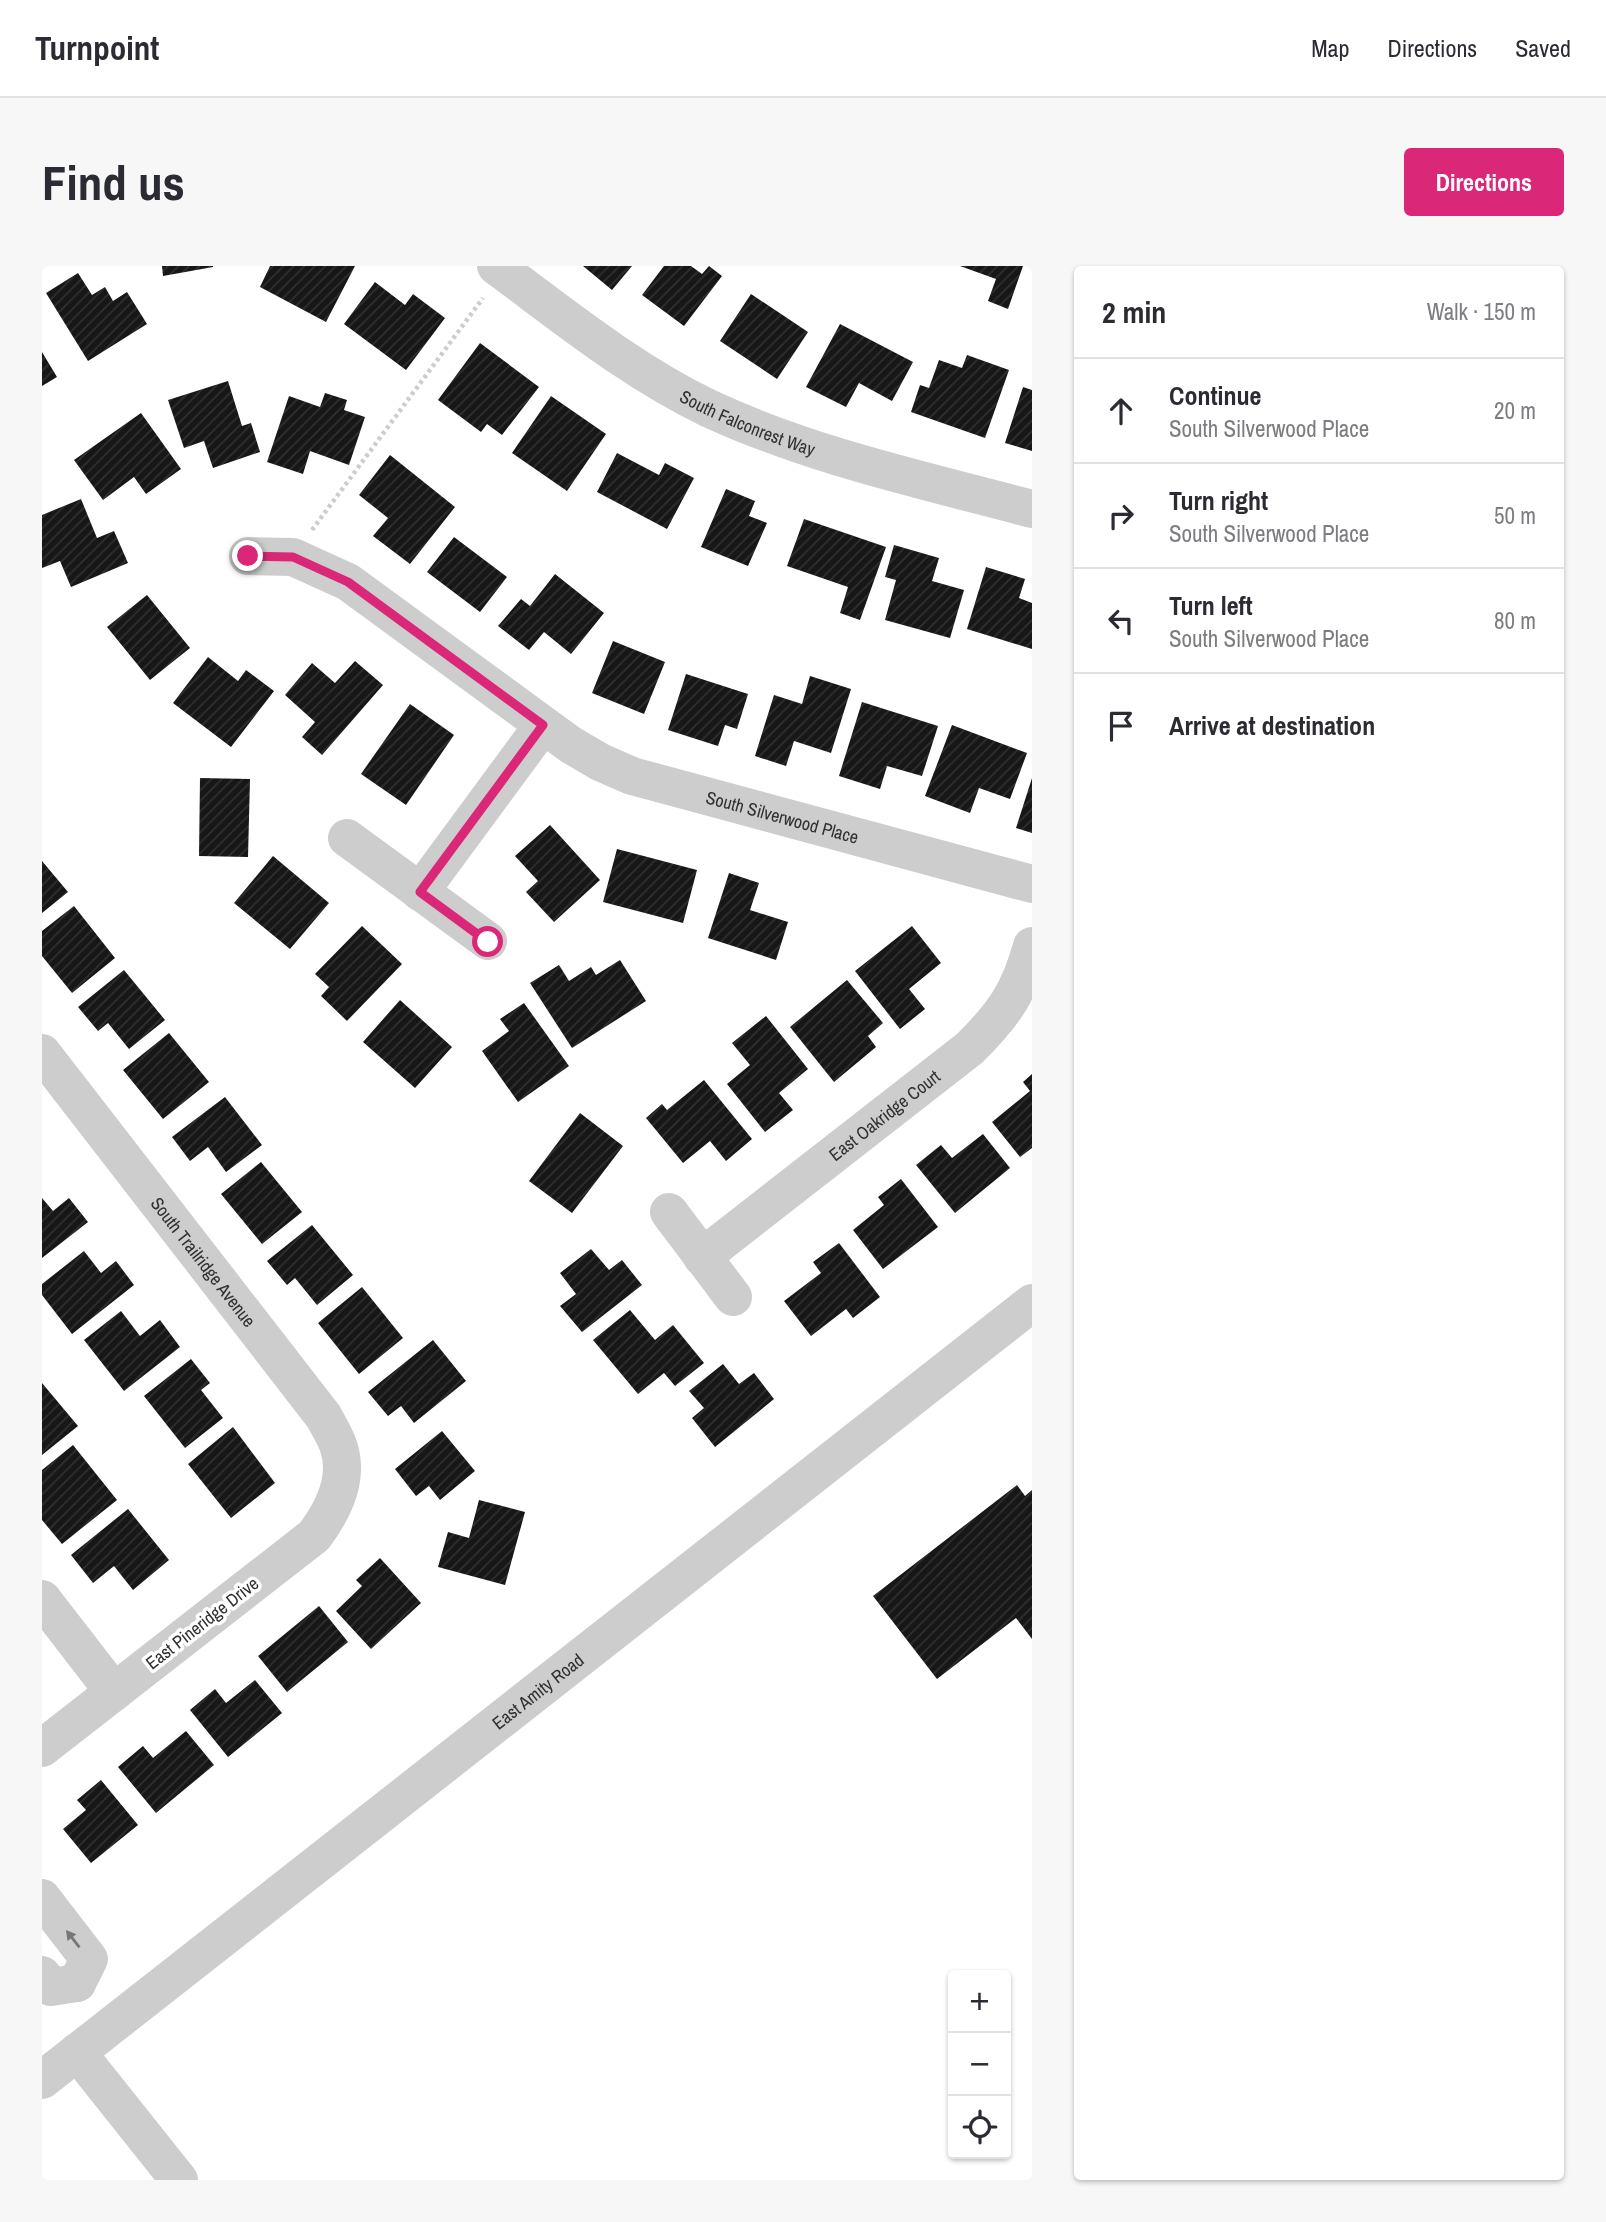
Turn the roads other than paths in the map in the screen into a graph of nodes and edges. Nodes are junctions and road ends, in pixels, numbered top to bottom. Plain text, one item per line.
1 (491, 280) edge
2 (1032, 509) edge
3 (248, 556) dead end
4 (543, 725) junction
5 (347, 838) dead end
6 (1032, 884) edge
7 (420, 892) junction
8 (488, 942) dead end
9 (1032, 946) edge
10 (42, 1053) edge
11 (669, 1212) dead end
12 (702, 1257) junction
13 (733, 1297) dead end
14 (1032, 1303) edge
15 (342, 1483) joint
16 (42, 1599) edge
17 (114, 1692) junction
18 (42, 1748) edge
19 (42, 1898) edge
20 (60, 1979) edge
21 (110, 2026) junction
22 (77, 2052) junction
23 (42, 2080) edge
24 (179, 2180) edge

1 - 2 street, South Falconrest Way
3 - 4 street, South Silverwood Place
4 - 6 street, South Silverwood Place
4 - 7 street
5 - 7 street
7 - 8 street
9 - 12 street, East Oakridge Court
10 - 15 street, South Trailridge Avenue
11 - 12 street
12 - 13 street
14 - 21 street, East Amity Road
15 - 17 street, East Pineridge Drive
16 - 17 street
17 - 18 street, East Pineridge Drive
20 -> 19 street
20 - 21 street
21 - 22 street, East Amity Road
22 - 23 street, East Amity Road
22 - 24 street

